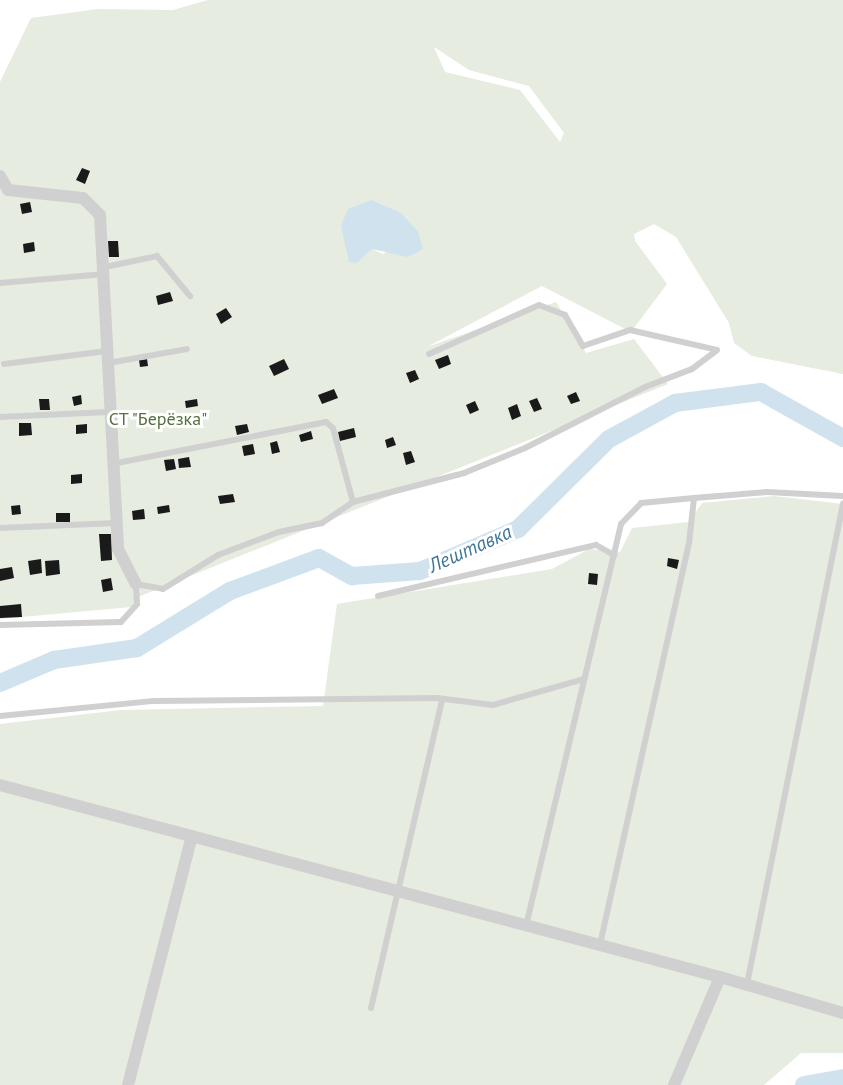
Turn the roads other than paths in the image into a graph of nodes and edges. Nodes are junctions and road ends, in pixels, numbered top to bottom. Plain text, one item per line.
1 (0, 176) edge
2 (4, 191) edge
3 (105, 271) junction
4 (0, 283) edge
5 (190, 296) dead end
6 (187, 348) dead end
7 (429, 354) dead end
8 (107, 357) junction
9 (4, 364) dead end
10 (108, 412) junction
11 (0, 417) edge
12 (112, 464) junction
13 (843, 496) edge
14 (694, 498) junction
15 (353, 502) junction
16 (843, 502) edge
17 (117, 523) junction
18 (0, 528) edge
19 (614, 555) junction
20 (136, 584) junction
21 (378, 597) dead end
22 (0, 625) edge
23 (584, 679) junction
24 (442, 701) junction
25 (0, 716) edge
26 (0, 785) edge
27 (192, 837) junction
28 (400, 892) junction
29 (526, 926) junction
30 (600, 945) junction
31 (720, 977) junction
32 (747, 984) junction
33 (372, 1008) dead end
34 (843, 1013) edge
35 (128, 1085) edge
36 (674, 1085) edge

1 - 2 street
2 - 3 street
3 - 4 lane
3 - 5 lane
3 - 8 street
6 - 8 lane
7 - 15 lane
8 - 9 lane
8 - 10 street
10 - 11 lane
10 - 12 street
12 - 15 lane
12 - 17 street
13 - 14 lane
14 - 19 lane
14 - 30 lane
15 - 20 lane
16 - 32 lane
17 - 18 lane
17 - 20 street
19 - 21 lane
19 - 23 lane
20 - 22 lane
23 - 24 lane
23 - 29 lane
24 - 25 lane
24 - 28 lane
26 - 27 street
27 - 28 street
27 - 35 street
28 - 29 street
28 - 33 lane
29 - 30 street
30 - 31 street
31 - 32 street
31 - 36 street
32 - 34 street

